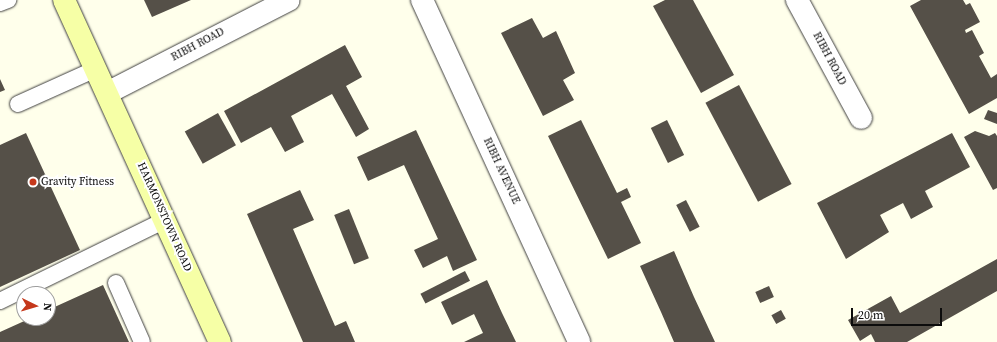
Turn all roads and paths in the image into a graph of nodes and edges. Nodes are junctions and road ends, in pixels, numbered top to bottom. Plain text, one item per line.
1 (8, 0) edge
2 (64, 0) edge
3 (289, 0) edge
4 (422, 0) edge
5 (797, 0) edge
6 (0, 3) edge
7 (96, 69) junction
8 (107, 93) junction
9 (18, 104) dead end
10 (861, 118) dead end
11 (165, 220) junction
12 (116, 283) dead end
13 (0, 301) edge
14 (142, 342) edge
15 (220, 342) edge
16 (579, 342) edge

1 - 6 lane
2 - 7 street, HARMONSTOWN ROAD
3 - 8 street, RIBH ROAD
4 - 16 street, RIBH AVENUE
5 - 10 street, RIBH ROAD
7 - 8 street, HARMONSTOWN ROAD
7 - 9 lane
8 - 11 street, HARMONSTOWN ROAD
11 - 13 lane
11 - 15 street, HARMONSTOWN ROAD
12 - 14 lane

